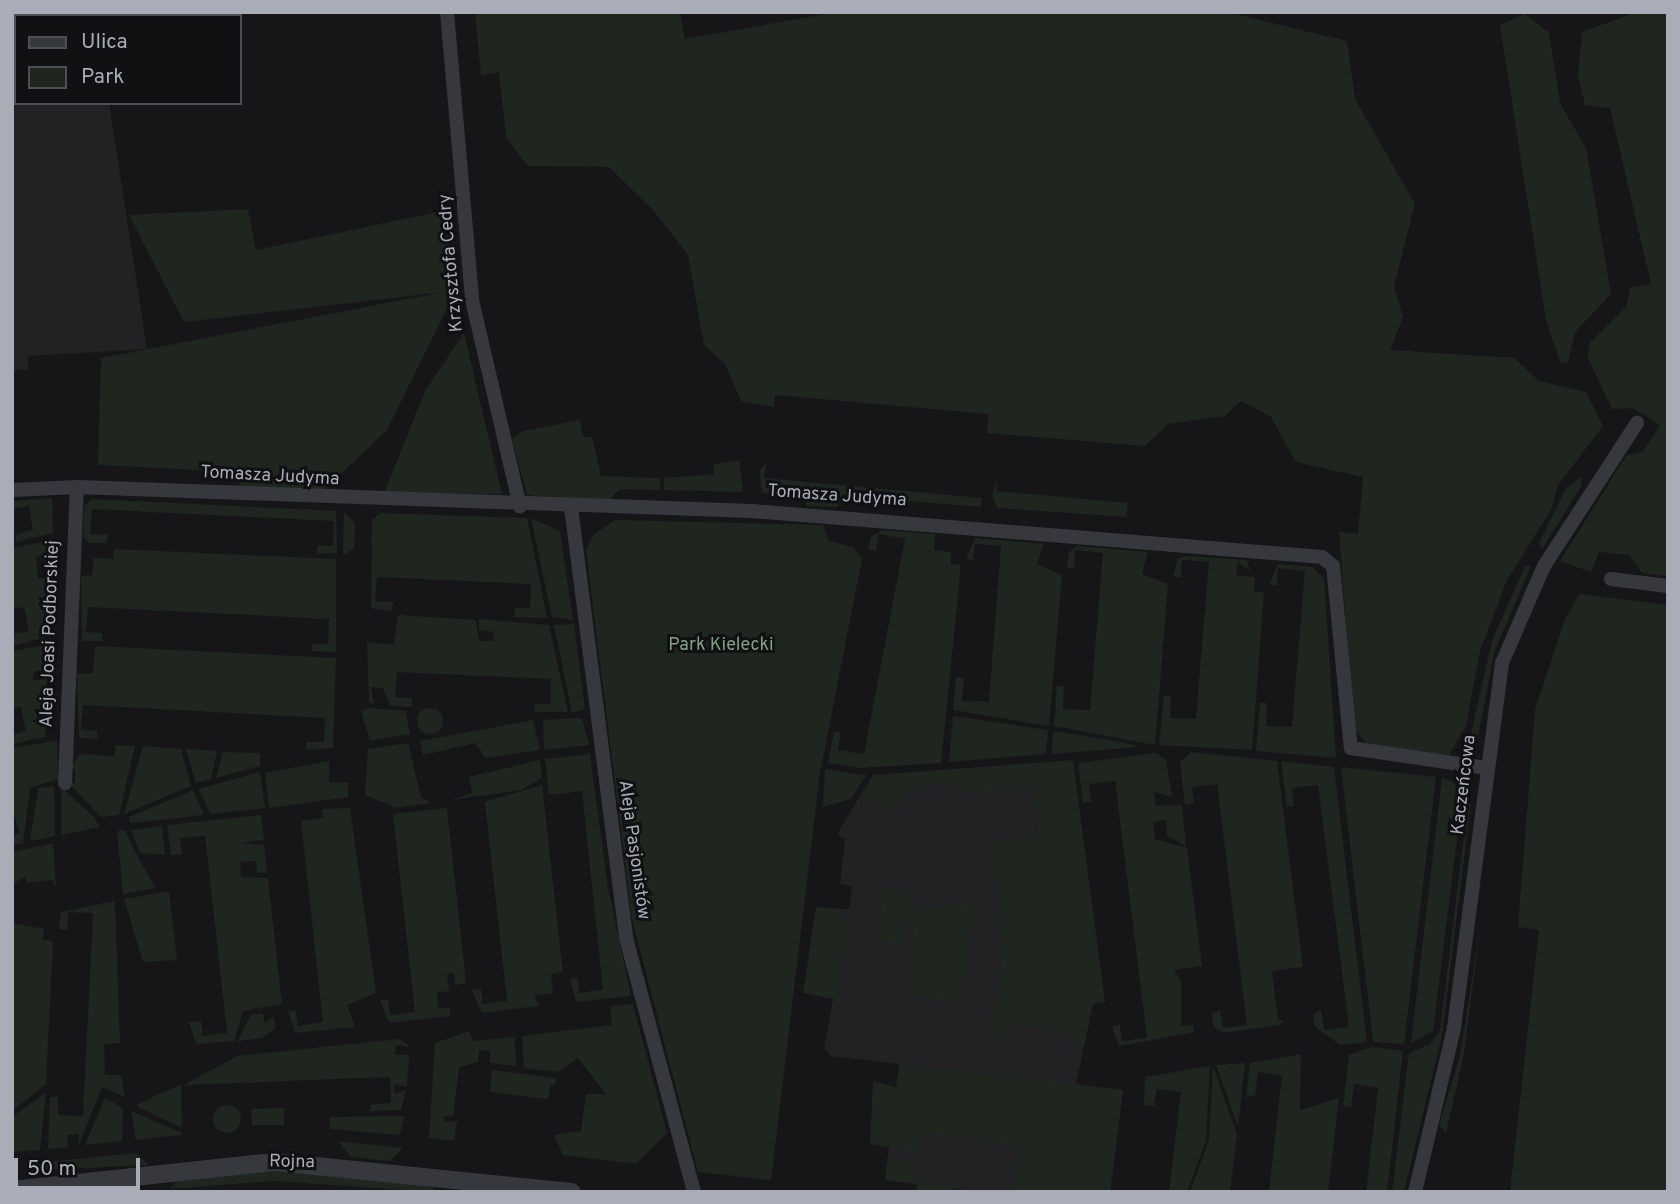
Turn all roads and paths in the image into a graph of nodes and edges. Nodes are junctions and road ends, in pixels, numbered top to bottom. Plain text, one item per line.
1 (447, 12) edge
2 (1637, 423) dead end
3 (77, 487) junction
4 (12, 490) edge
5 (520, 506) junction
6 (571, 507) junction
7 (1611, 579) dead end
8 (1668, 586) edge
9 (1486, 768) junction
10 (65, 783) dead end
11 (1417, 1189) edge
12 (12, 1190) edge
13 (571, 1192) edge
14 (694, 1192) edge

1 - 5 street, Krzysztofa Cedry
2 - 9 street, Kaczeńcowa
3 - 4 street, Tomasza Judyma
3 - 5 street, Tomasza Judyma
3 - 10 street, Aleja Joasi Podborskiej
5 - 6 street, Tomasza Judyma
6 - 9 street, Tomasza Judyma
6 - 14 street, Aleja Pasjonistów
7 - 8 street
9 - 11 street, Kaczeńcowa
12 - 13 street, Rojna

